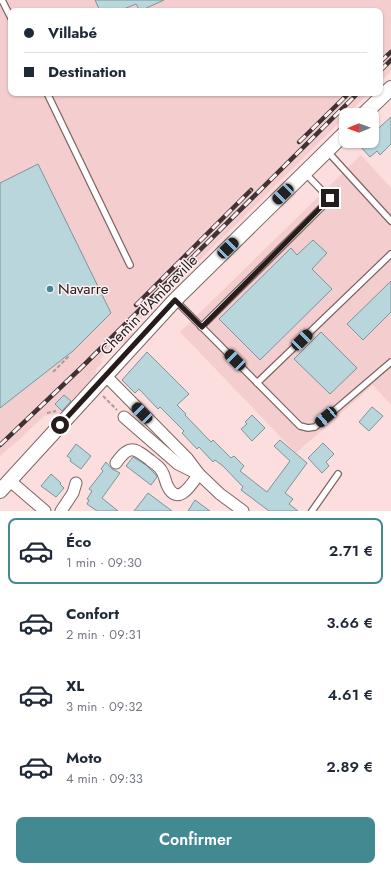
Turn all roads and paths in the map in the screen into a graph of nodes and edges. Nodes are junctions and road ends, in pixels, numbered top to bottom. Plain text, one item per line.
1 (2, 0) edge
2 (8, 12) edge
3 (391, 88) edge
4 (48, 96) edge
5 (383, 96) edge
6 (383, 96) edge
7 (370, 108) edge
8 (339, 139) edge
9 (327, 151) junction
10 (304, 173) junction
11 (391, 221) edge
12 (391, 254) edge
13 (130, 265) dead end
14 (175, 300) junction
15 (202, 327) junction
16 (69, 356) dead end
17 (391, 362) edge
18 (52, 372) dead end
19 (105, 376) junction
20 (257, 383) junction
21 (99, 392) dead end
22 (124, 416) joint
23 (116, 463) dead end
24 (199, 474) junction
25 (338, 474) dead end
26 (76, 483) dead end
27 (4, 486) edge
28 (45, 511) edge
29 (61, 511) edge
30 (242, 511) edge
31 (312, 511) edge

1 - 2 lane
3 - 6 street
4 - 13 lane
5 - 7 street
8 - 9 street, Chemin d'Ambreville
9 - 10 street, Chemin d'Ambreville
9 - 11 lane
10 - 14 street, Chemin d'Ambreville
10 - 15 lane
12 - 20 lane
14 - 15 lane
14 - 19 street, Chemin d'Ambreville
15 - 20 lane
16 - 18 path
17 - 20 lane
19 - 24 street
19 - 27 street, Chemin d'Ambreville
21 - 22 path
22 - 24 street
23 - 24 street
24 - 30 street
25 - 31 lane
26 - 29 street
27 - 28 street

